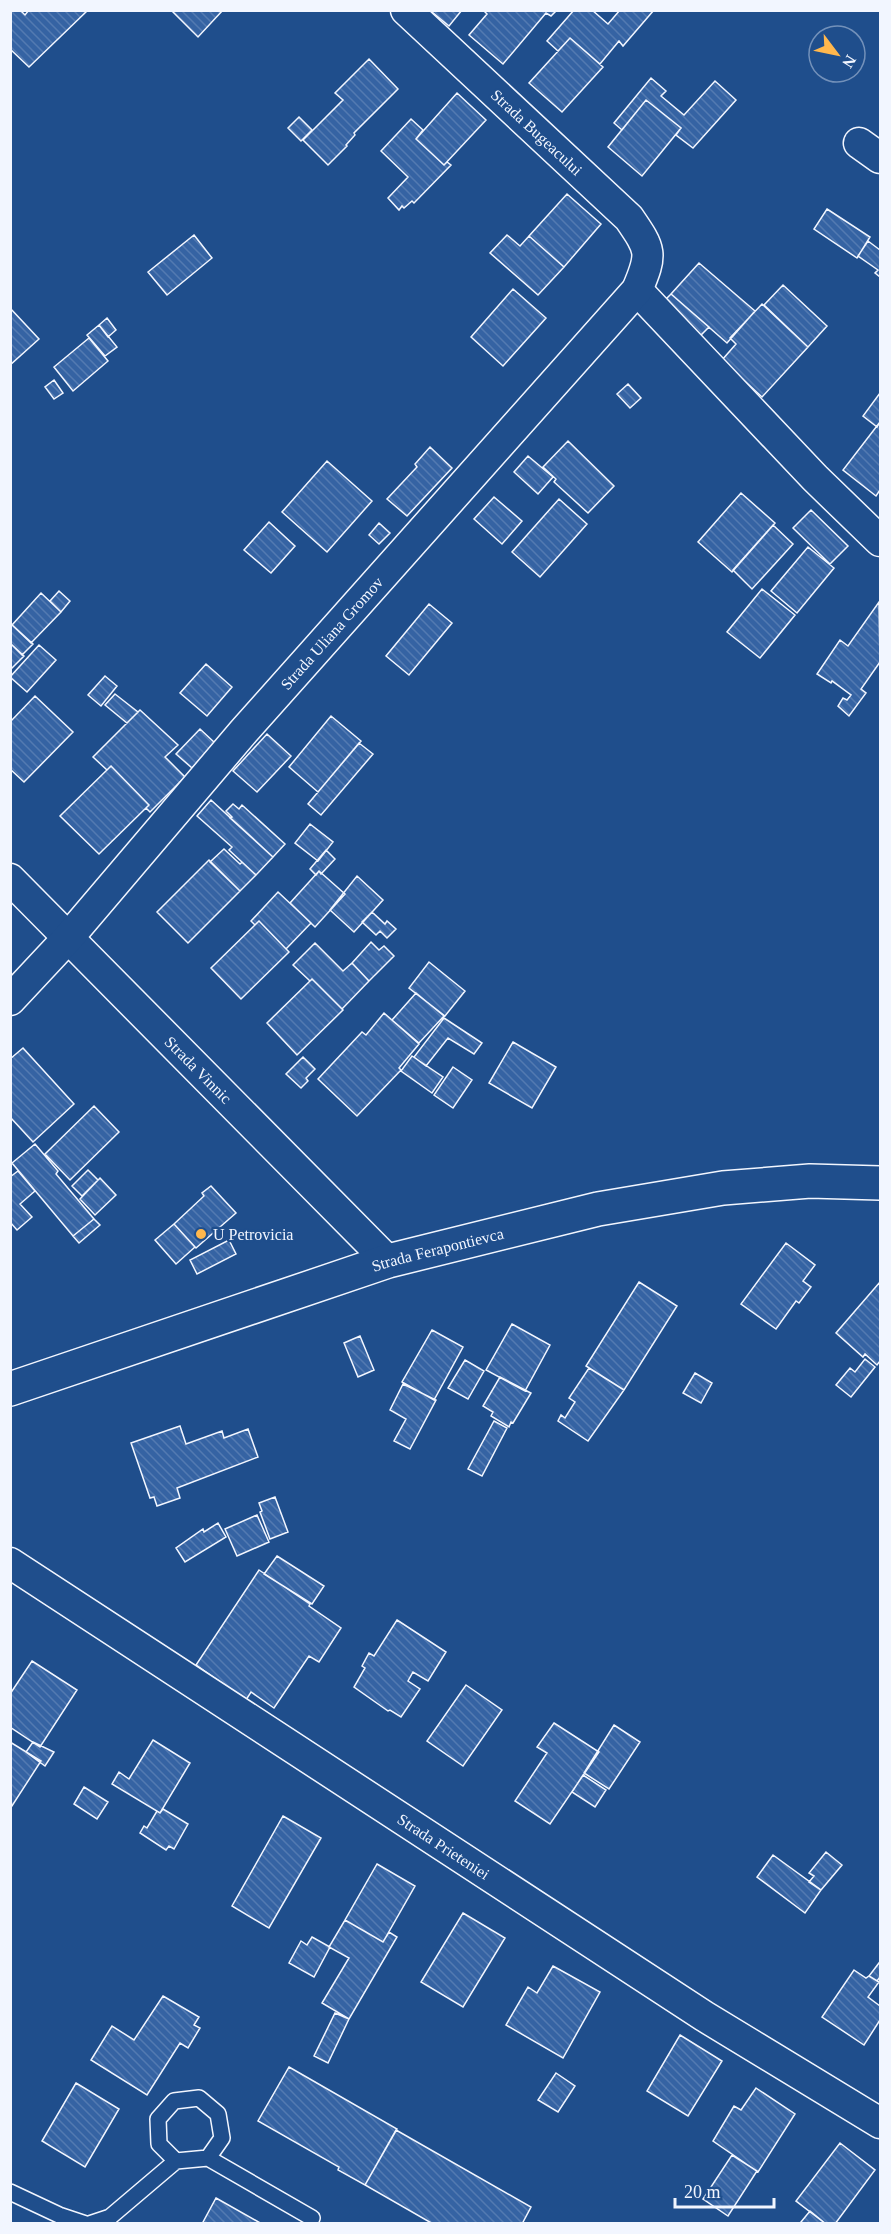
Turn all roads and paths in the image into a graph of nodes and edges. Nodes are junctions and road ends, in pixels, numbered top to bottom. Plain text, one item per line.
1 (406, 10) edge
2 (643, 277) junction
3 (880, 541) edge
4 (10, 879) edge
5 (68, 938) junction
6 (10, 1000) edge
7 (880, 1184) edge
8 (388, 1261) junction
9 (10, 1389) edge
10 (10, 1563) edge
11 (880, 2123) edge
12 (208, 2158) junction
13 (176, 2161) junction
14 (10, 2192) edge
15 (312, 2218) dead end
16 (88, 2223) edge

1 - 2 street, Strada Bugeacului
2 - 3 street, Strada Bugeacului
2 - 5 street, Strada Uliana Gromov
4 - 5 street, Strada Vinnic
5 - 6 street, Strada Uliana Gromov
5 - 8 street, Strada Vinnic
7 - 8 main road, Strada Ferapontievca
8 - 9 main road, Strada Ferapontievca
10 - 11 street, Strada Prieteniei
12 - 13 lane
12 - 13 lane
12 - 15 lane
13 - 16 lane
14 - 16 lane

